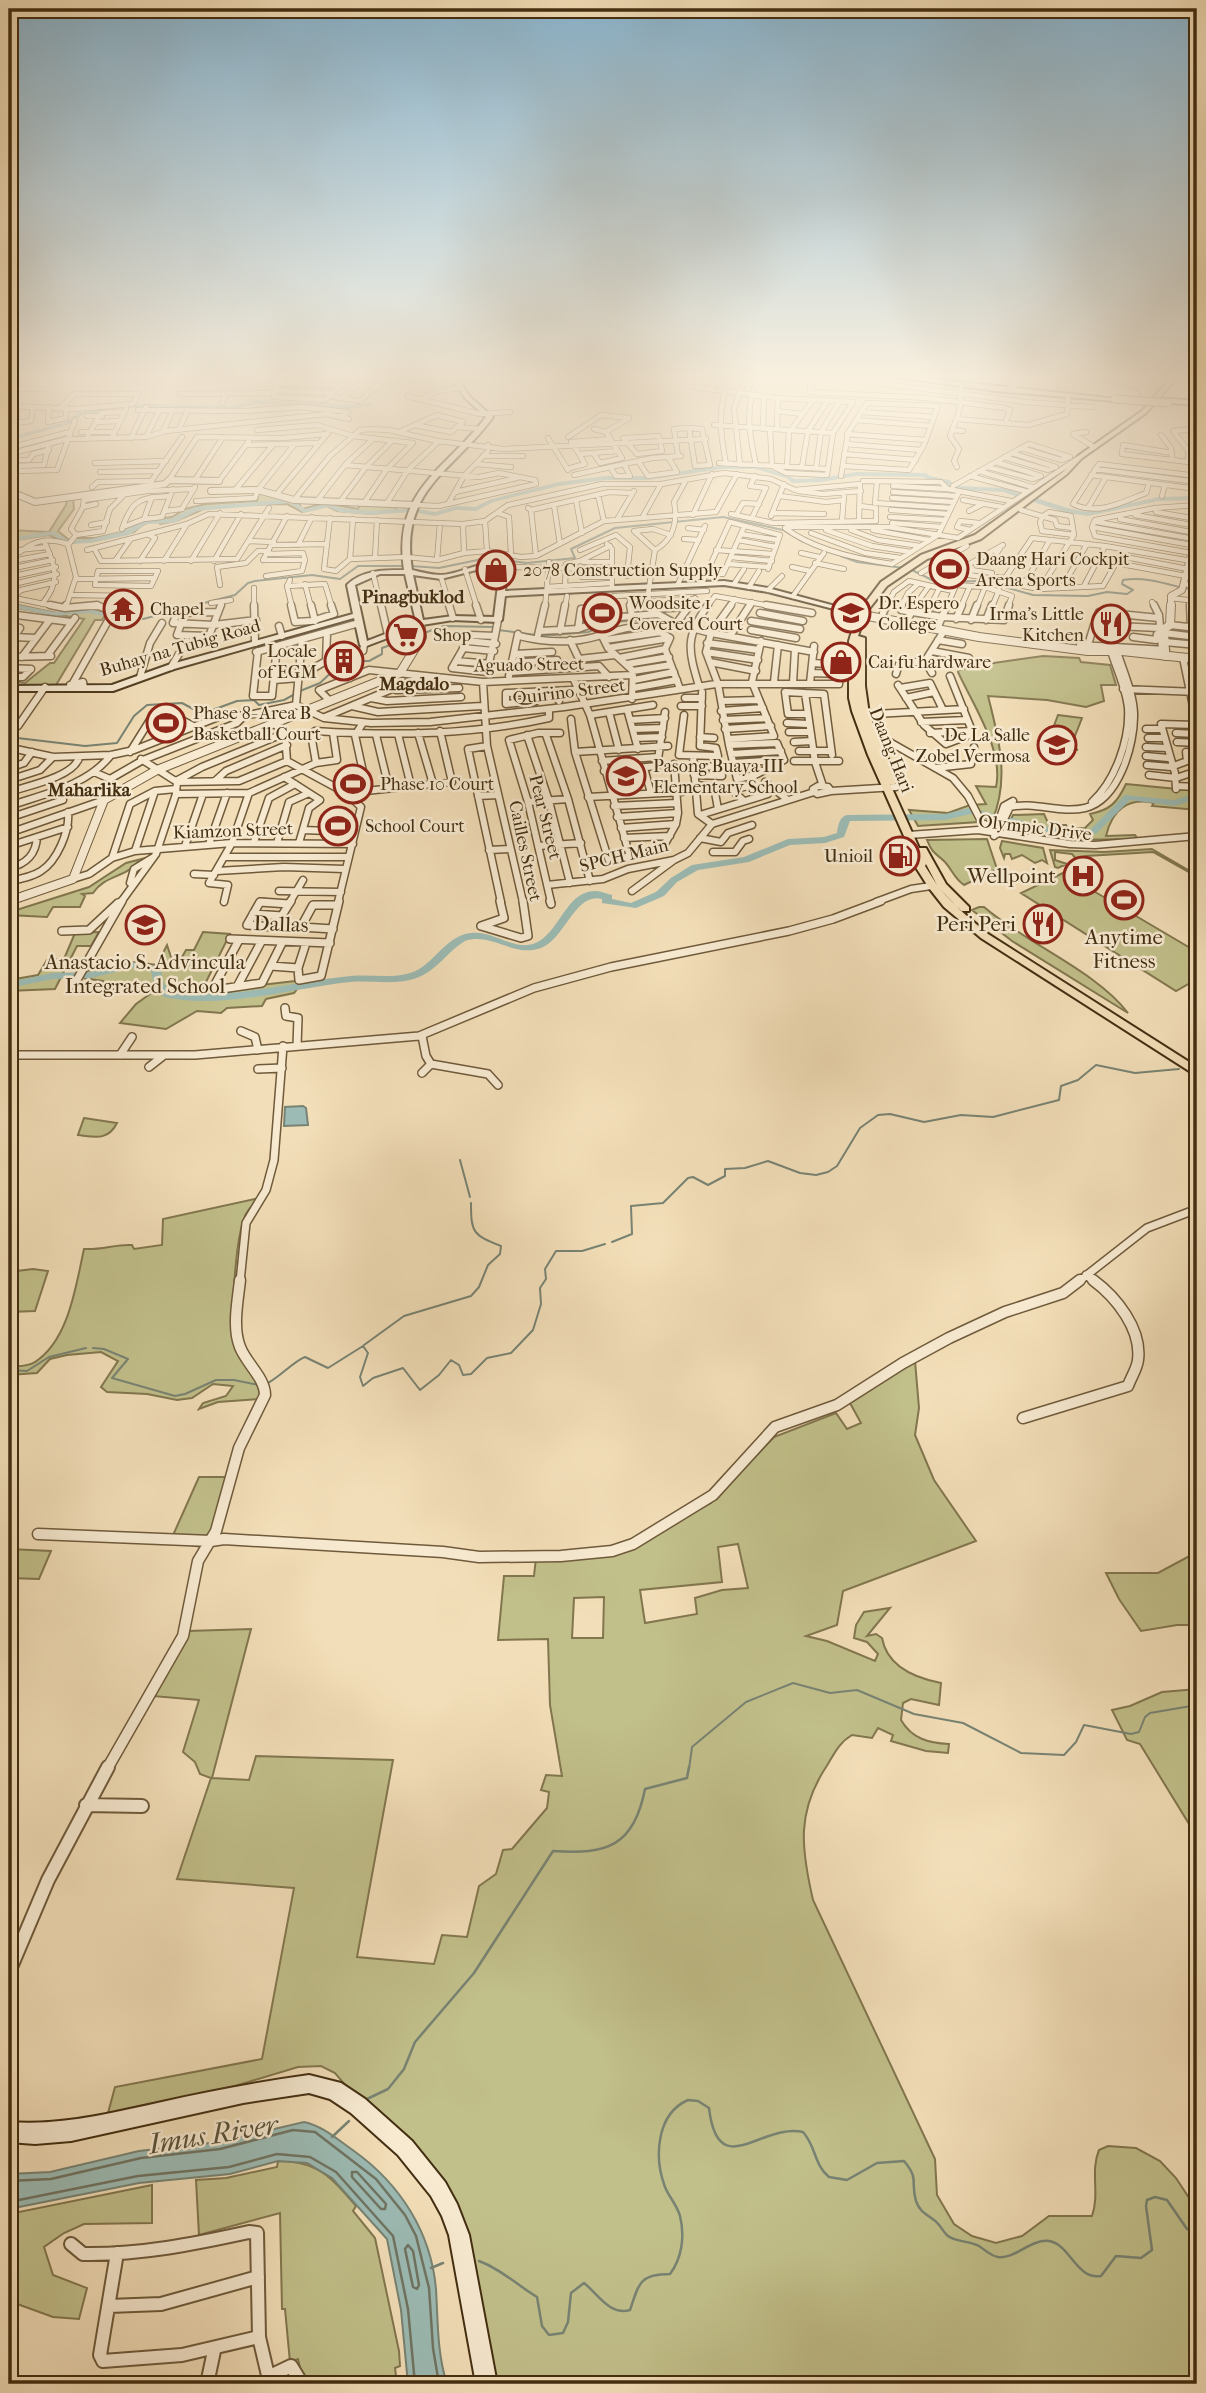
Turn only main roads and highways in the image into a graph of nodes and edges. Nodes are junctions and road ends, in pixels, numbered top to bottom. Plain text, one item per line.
1 (428, 488) edge
2 (1047, 488) edge
3 (987, 533) junction
4 (406, 565) junction
5 (504, 567) joint
6 (913, 570) junction
7 (701, 587) joint
8 (649, 590) joint
9 (546, 593) joint
10 (501, 594) junction
11 (793, 596) joint
12 (864, 615) junction
13 (358, 619) junction
14 (420, 623) junction
15 (497, 629) joint
16 (140, 677) joint
17 (9, 689) edge
18 (861, 714) junction
19 (891, 786) junction
20 (911, 830) junction
21 (1197, 1062) edge
22 (1197, 1072) edge
23 (9, 2132) edge
24 (487, 2384) edge

1 - 4 main road
2 - 3 main road, Daang Hari
3 - 6 main road, Daang Hari
3 - 6 main road, Daang Hari
4 - 5 main road
4 - 13 main road
4 - 14 main road
5 - 10 main road
6 - 12 main road, Daang Hari
7 - 8 main road
7 - 11 main road
8 - 9 main road
9 - 10 main road
10 - 15 main road
11 - 12 main road
12 - 18 main road, Daang Hari
13 - 14 main road
13 - 16 main road, Buhay na Tubig Road
14 - 15 main road
16 - 17 main road, Buhay na Tubig Road
18 - 19 main road, Daang Hari
18 - 19 main road, Daang Hari
19 - 20 main road, Daang Hari
20 - 21 main road, Daang Hari
20 - 22 main road, Daang Hari
23 - 24 main road

